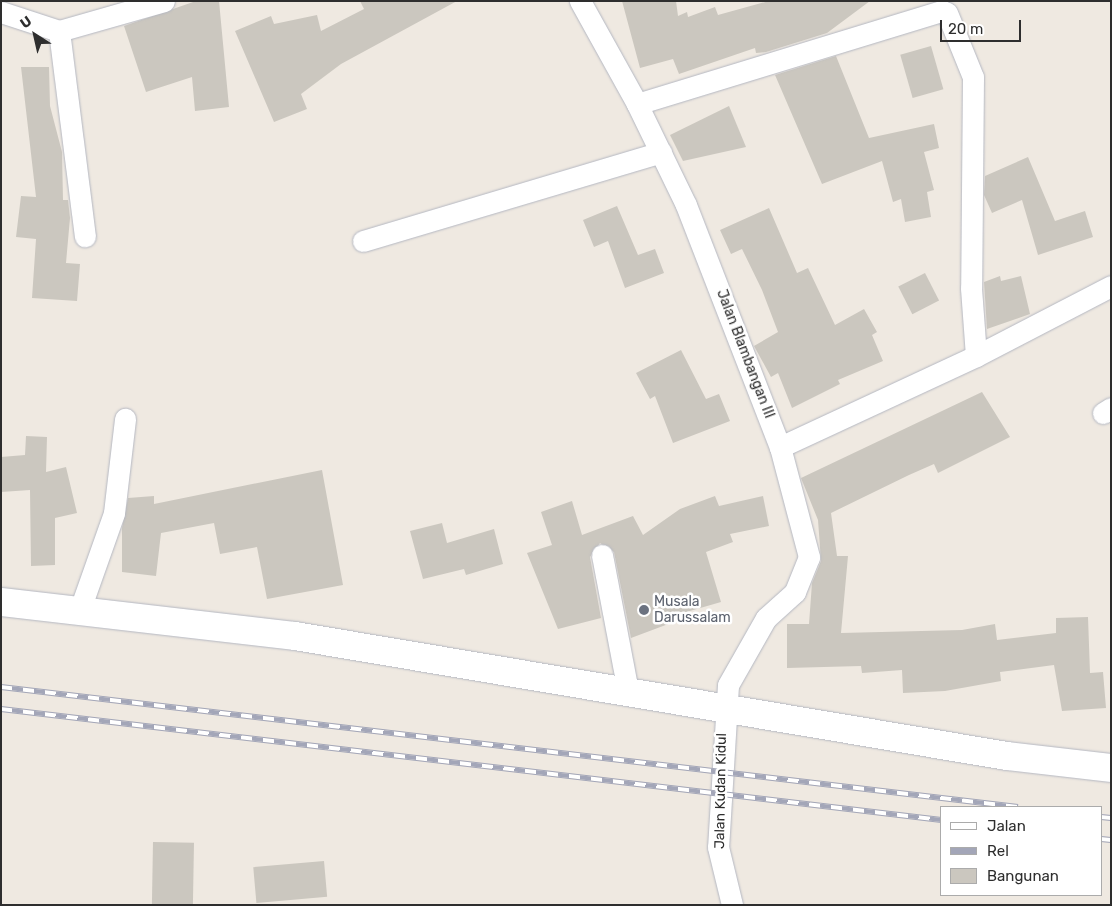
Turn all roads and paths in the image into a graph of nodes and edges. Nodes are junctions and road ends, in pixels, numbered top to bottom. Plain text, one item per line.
1 (164, 1) edge
2 (580, 1) edge
3 (1, 12) edge
4 (59, 31) junction
5 (637, 104) junction
6 (661, 152) junction
7 (85, 236) dead end
8 (363, 241) dead end
9 (1111, 286) edge
10 (976, 356) junction
11 (125, 419) dead end
12 (780, 447) junction
13 (602, 555) dead end
14 (1, 602) edge
15 (80, 612) junction
16 (628, 691) junction
17 (723, 706) junction
18 (1111, 768) edge
19 (732, 905) edge

1 - 4 street
2 - 5 street, Jalan Blambangan III
3 - 4 street
4 - 7 street
5 - 6 street, Jalan Blambangan III
5 - 10 street
6 - 8 street
6 - 12 street, Jalan Blambangan III
9 - 10 street
10 - 12 street
11 - 15 street
12 - 17 street, Jalan Blambangan III
13 - 16 street
14 - 15 street
15 - 16 street
16 - 17 street
17 - 18 street
17 - 19 street, Jalan Kudan Kidul

